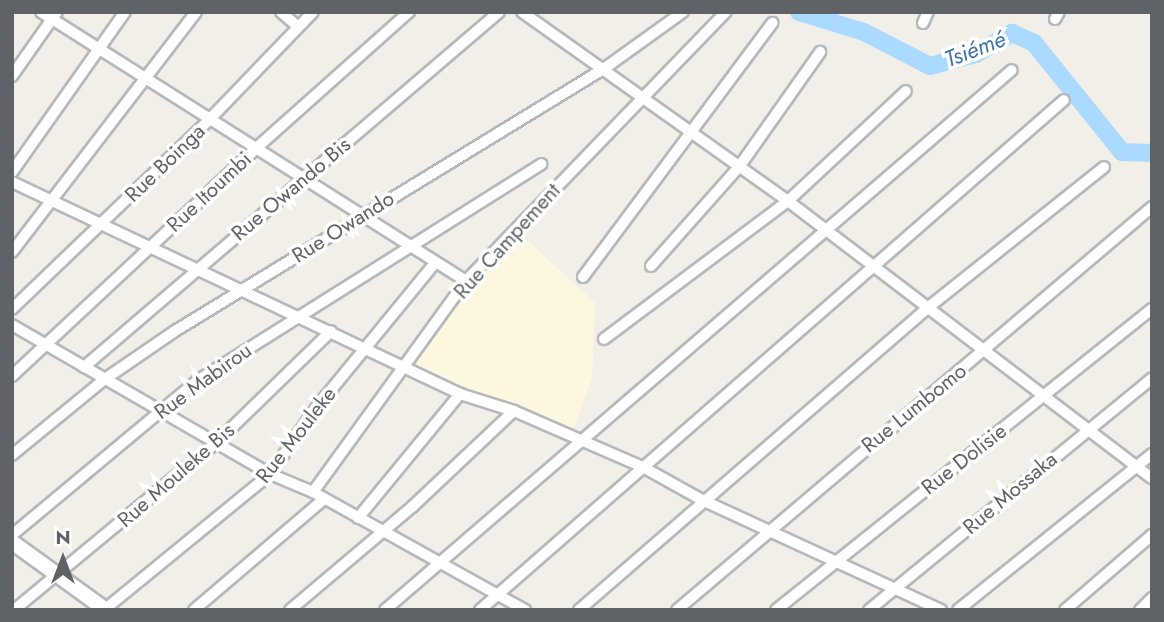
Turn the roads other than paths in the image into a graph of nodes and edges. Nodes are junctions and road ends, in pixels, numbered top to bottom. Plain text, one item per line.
1 (41, 12) edge
2 (125, 12) edge
3 (197, 12) edge
4 (281, 12) edge
5 (313, 12) edge
6 (409, 12) edge
7 (499, 12) edge
8 (522, 12) edge
9 (684, 12) edge
10 (726, 12) edge
11 (54, 16) edge
12 (772, 23) dead end
13 (298, 27) junction
14 (98, 50) junction
15 (820, 52) dead end
16 (605, 68) junction
17 (1012, 70) dead end
18 (12, 76) edge
19 (144, 81) junction
20 (906, 91) dead end
21 (641, 97) junction
22 (1064, 100) dead end
23 (208, 121) junction
24 (692, 133) junction
25 (254, 150) junction
26 (541, 164) dead end
27 (739, 167) junction
28 (1104, 167) dead end
29 (12, 172) edge
30 (301, 180) junction
31 (12, 181) edge
32 (53, 200) junction
33 (788, 201) junction
34 (1152, 207) edge
35 (362, 216) junction
36 (103, 222) junction
37 (826, 232) junction
38 (408, 245) junction
39 (152, 246) junction
40 (12, 252) edge
41 (434, 264) junction
42 (651, 266) dead end
43 (875, 266) junction
44 (198, 267) junction
45 (583, 276) dead end
46 (466, 281) junction
47 (240, 289) junction
48 (12, 309) edge
49 (925, 310) junction
50 (1152, 310) edge
51 (298, 316) junction
52 (12, 325) edge
53 (331, 331) junction
54 (604, 340) dead end
55 (49, 345) junction
56 (364, 349) junction
57 (984, 350) junction
58 (84, 367) junction
59 (405, 368) junction
60 (12, 376) edge
61 (1152, 378) edge
62 (105, 379) junction
63 (460, 394) junction
64 (1045, 396) junction
65 (160, 409) junction
66 (514, 411) junction
67 (1089, 427) junction
68 (579, 441) junction
69 (217, 442) junction
70 (1152, 454) edge
71 (12, 455) edge
72 (1137, 466) junction
73 (643, 467) junction
74 (270, 474) junction
75 (1152, 478) edge
76 (313, 492) junction
77 (702, 499) junction
78 (323, 500) junction
79 (358, 518) junction
80 (767, 530) junction
81 (384, 531) junction
82 (12, 535) edge
83 (1152, 535) edge
84 (12, 542) edge
85 (835, 561) junction
86 (441, 563) junction
87 (58, 575) junction
88 (894, 590) junction
89 (498, 595) junction
90 (1152, 598) edge
91 (105, 609) edge
92 (14, 610) edge
93 (194, 610) edge
94 (290, 610) edge
95 (385, 610) edge
96 (480, 610) edge
97 (526, 610) edge
98 (579, 610) edge
99 (677, 610) edge
100 (776, 610) edge
101 (869, 610) edge
102 (941, 610) edge
103 (958, 610) edge
104 (1065, 610) edge
105 (1140, 610) edge

1 - 11 street
2 - 14 street
3 - 19 street
4 - 13 street
5 - 13 street, Rue Boinga
6 - 25 street, Rue Itoumbi
7 - 30 street, Rue Owando Bis
8 - 16 street
9 - 16 street, Rue Owando
10 - 21 street, Rue Campement
11 - 14 street
11 - 18 street
12 - 24 street
13 - 23 street, Rue Boinga
14 - 19 street
14 - 29 street
15 - 27 street
16 - 21 street
16 - 35 street, Rue Owando
17 - 37 street
19 - 23 street
19 - 32 street
20 - 33 street
21 - 24 street
21 - 46 street, Rue Campement
22 - 43 street
23 - 25 street
23 - 36 street, Rue Boinga
24 - 27 street
24 - 45 street
25 - 30 street
25 - 39 street, Rue Itoumbi
26 - 38 street, Rue Mabirou
27 - 33 street
27 - 42 street
28 - 49 street
30 - 35 street
30 - 44 street, Rue Owando Bis
31 - 32 street
32 - 36 street
32 - 40 street
33 - 37 street
33 - 54 street
34 - 57 street, Rue Lumbomo
35 - 38 street
35 - 47 street, Rue Owando
36 - 39 street
36 - 48 street, Rue Boinga
37 - 43 street
37 - 68 street
38 - 41 street
38 - 51 street, Rue Mabirou
39 - 44 street
39 - 55 street, Rue Itoumbi
41 - 46 street
41 - 56 street, Rue Mouleke
43 - 49 street
43 - 73 street
44 - 47 street
44 - 58 street, Rue Owando Bis
46 - 59 street, Rue Campement
47 - 51 street
47 - 62 street, Rue Owando
49 - 57 street
49 - 77 street
50 - 64 street, Rue Dolisie
51 - 53 street
51 - 65 street, Rue Mabirou
52 - 55 street
53 - 56 street
53 - 69 street, Rue Mouleke Bis
55 - 58 street
55 - 60 street, Rue Itoumbi
56 - 59 street
56 - 74 street, Rue Mouleke
57 - 64 street
57 - 80 street, Rue Lumbomo
58 - 62 street
59 - 63 street
59 - 76 street, Rue Campement
61 - 67 street, Rue Mossaka
62 - 65 street
62 - 71 street, Rue Owando
63 - 66 street
63 - 79 street
64 - 67 street
64 - 85 street, Rue Dolisie
65 - 69 street
65 - 82 street, Rue Mabirou
66 - 68 street
66 - 81 street
67 - 72 street
67 - 88 street, Rue Mossaka
68 - 73 street
68 - 86 street
69 - 74 street
69 - 87 street, Rue Mouleke Bis
70 - 72 street
72 - 75 street
72 - 103 street
73 - 77 street
73 - 89 street
74 - 76 street
74 - 91 street, Rue Mouleke
76 - 78 street
77 - 80 street
77 - 98 street
78 - 79 street
78 - 93 street
79 - 81 street
80 - 85 street
80 - 99 street, Rue Lumbomo
81 - 86 street
81 - 94 street
83 - 104 street
84 - 87 street
85 - 88 street
85 - 100 street, Rue Dolisie
86 - 89 street
86 - 95 street
87 - 91 street
87 - 92 street, Rue Mouleke Bis
88 - 101 street, Rue Mossaka
88 - 102 street
89 - 96 street
89 - 97 street
90 - 105 street

